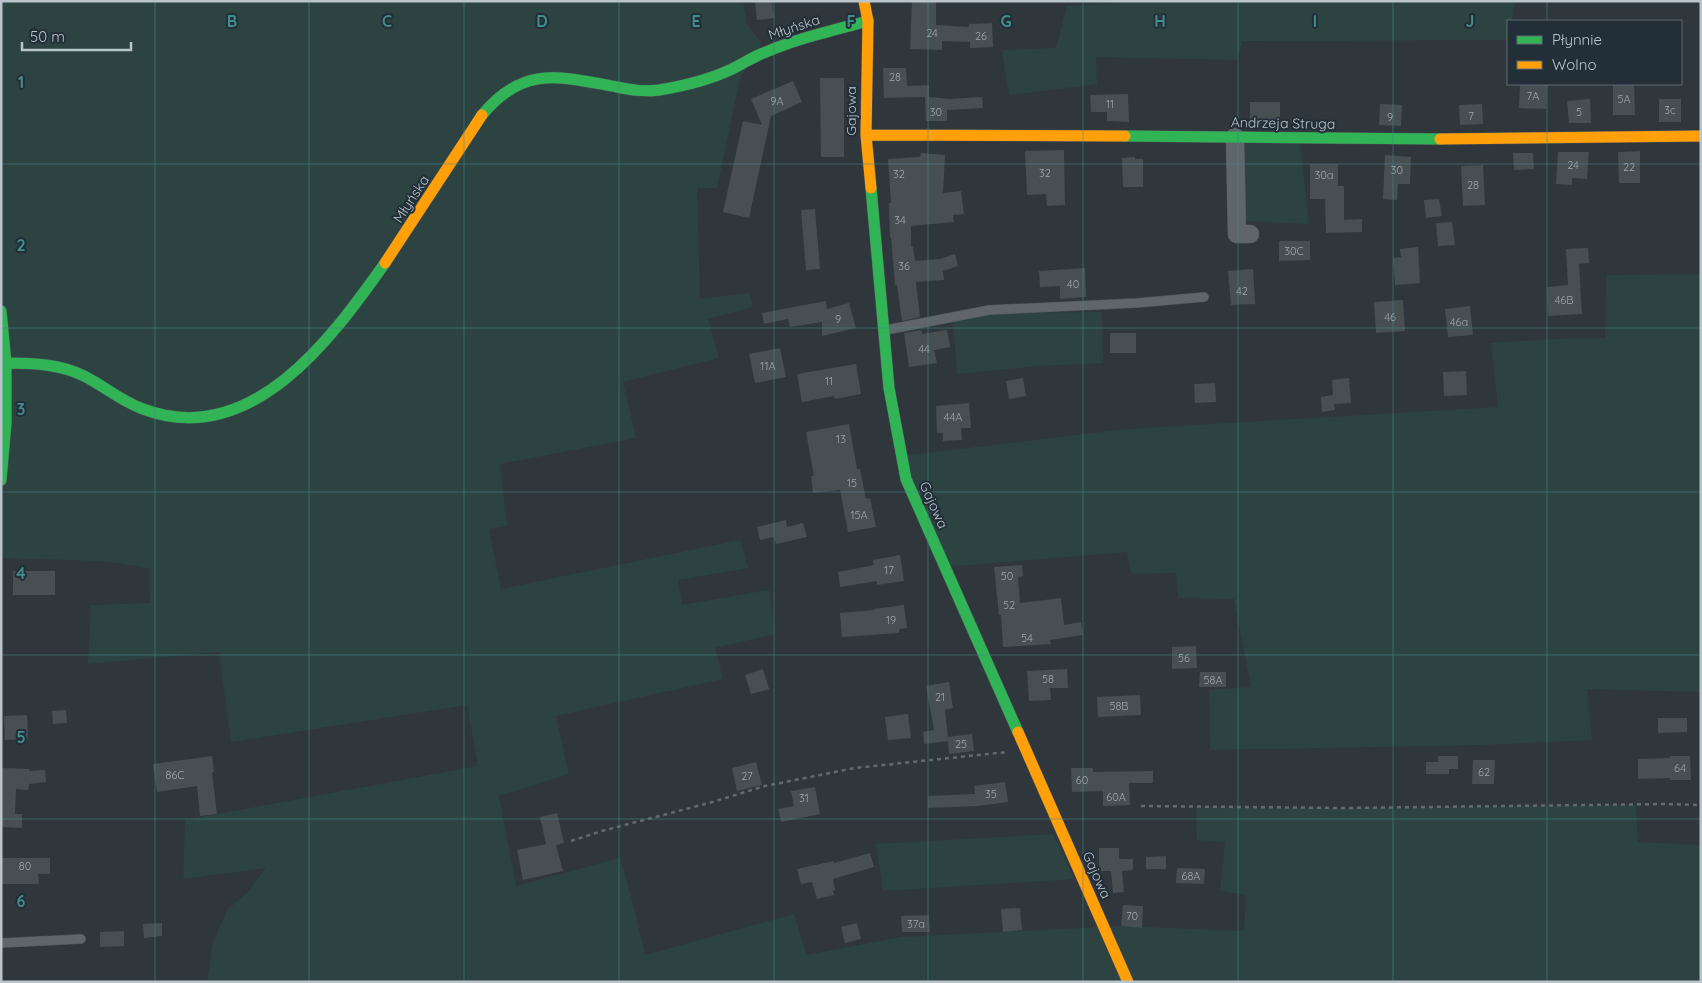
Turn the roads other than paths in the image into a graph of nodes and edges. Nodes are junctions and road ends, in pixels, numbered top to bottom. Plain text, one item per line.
1 (864, 1) edge
2 (868, 21) junction
3 (866, 135) junction
4 (1701, 136) edge
5 (1235, 137) junction
6 (1250, 234) dead end
7 (1204, 297) dead end
8 (1, 311) edge
9 (884, 330) junction
10 (6, 363) junction
11 (1, 480) edge
12 (81, 939) dead end
13 (1, 943) edge
14 (1128, 982) edge

1 - 2 street, Gajowa
2 - 3 street, Gajowa
2 - 10 street, Młyńska
3 - 5 street, Andrzeja Struga
3 - 9 street, Gajowa
4 - 5 street, Andrzeja Struga
5 - 6 street
7 - 9 lane
8 - 10 street
9 - 14 street, Gajowa
10 - 11 street
12 - 13 lane

